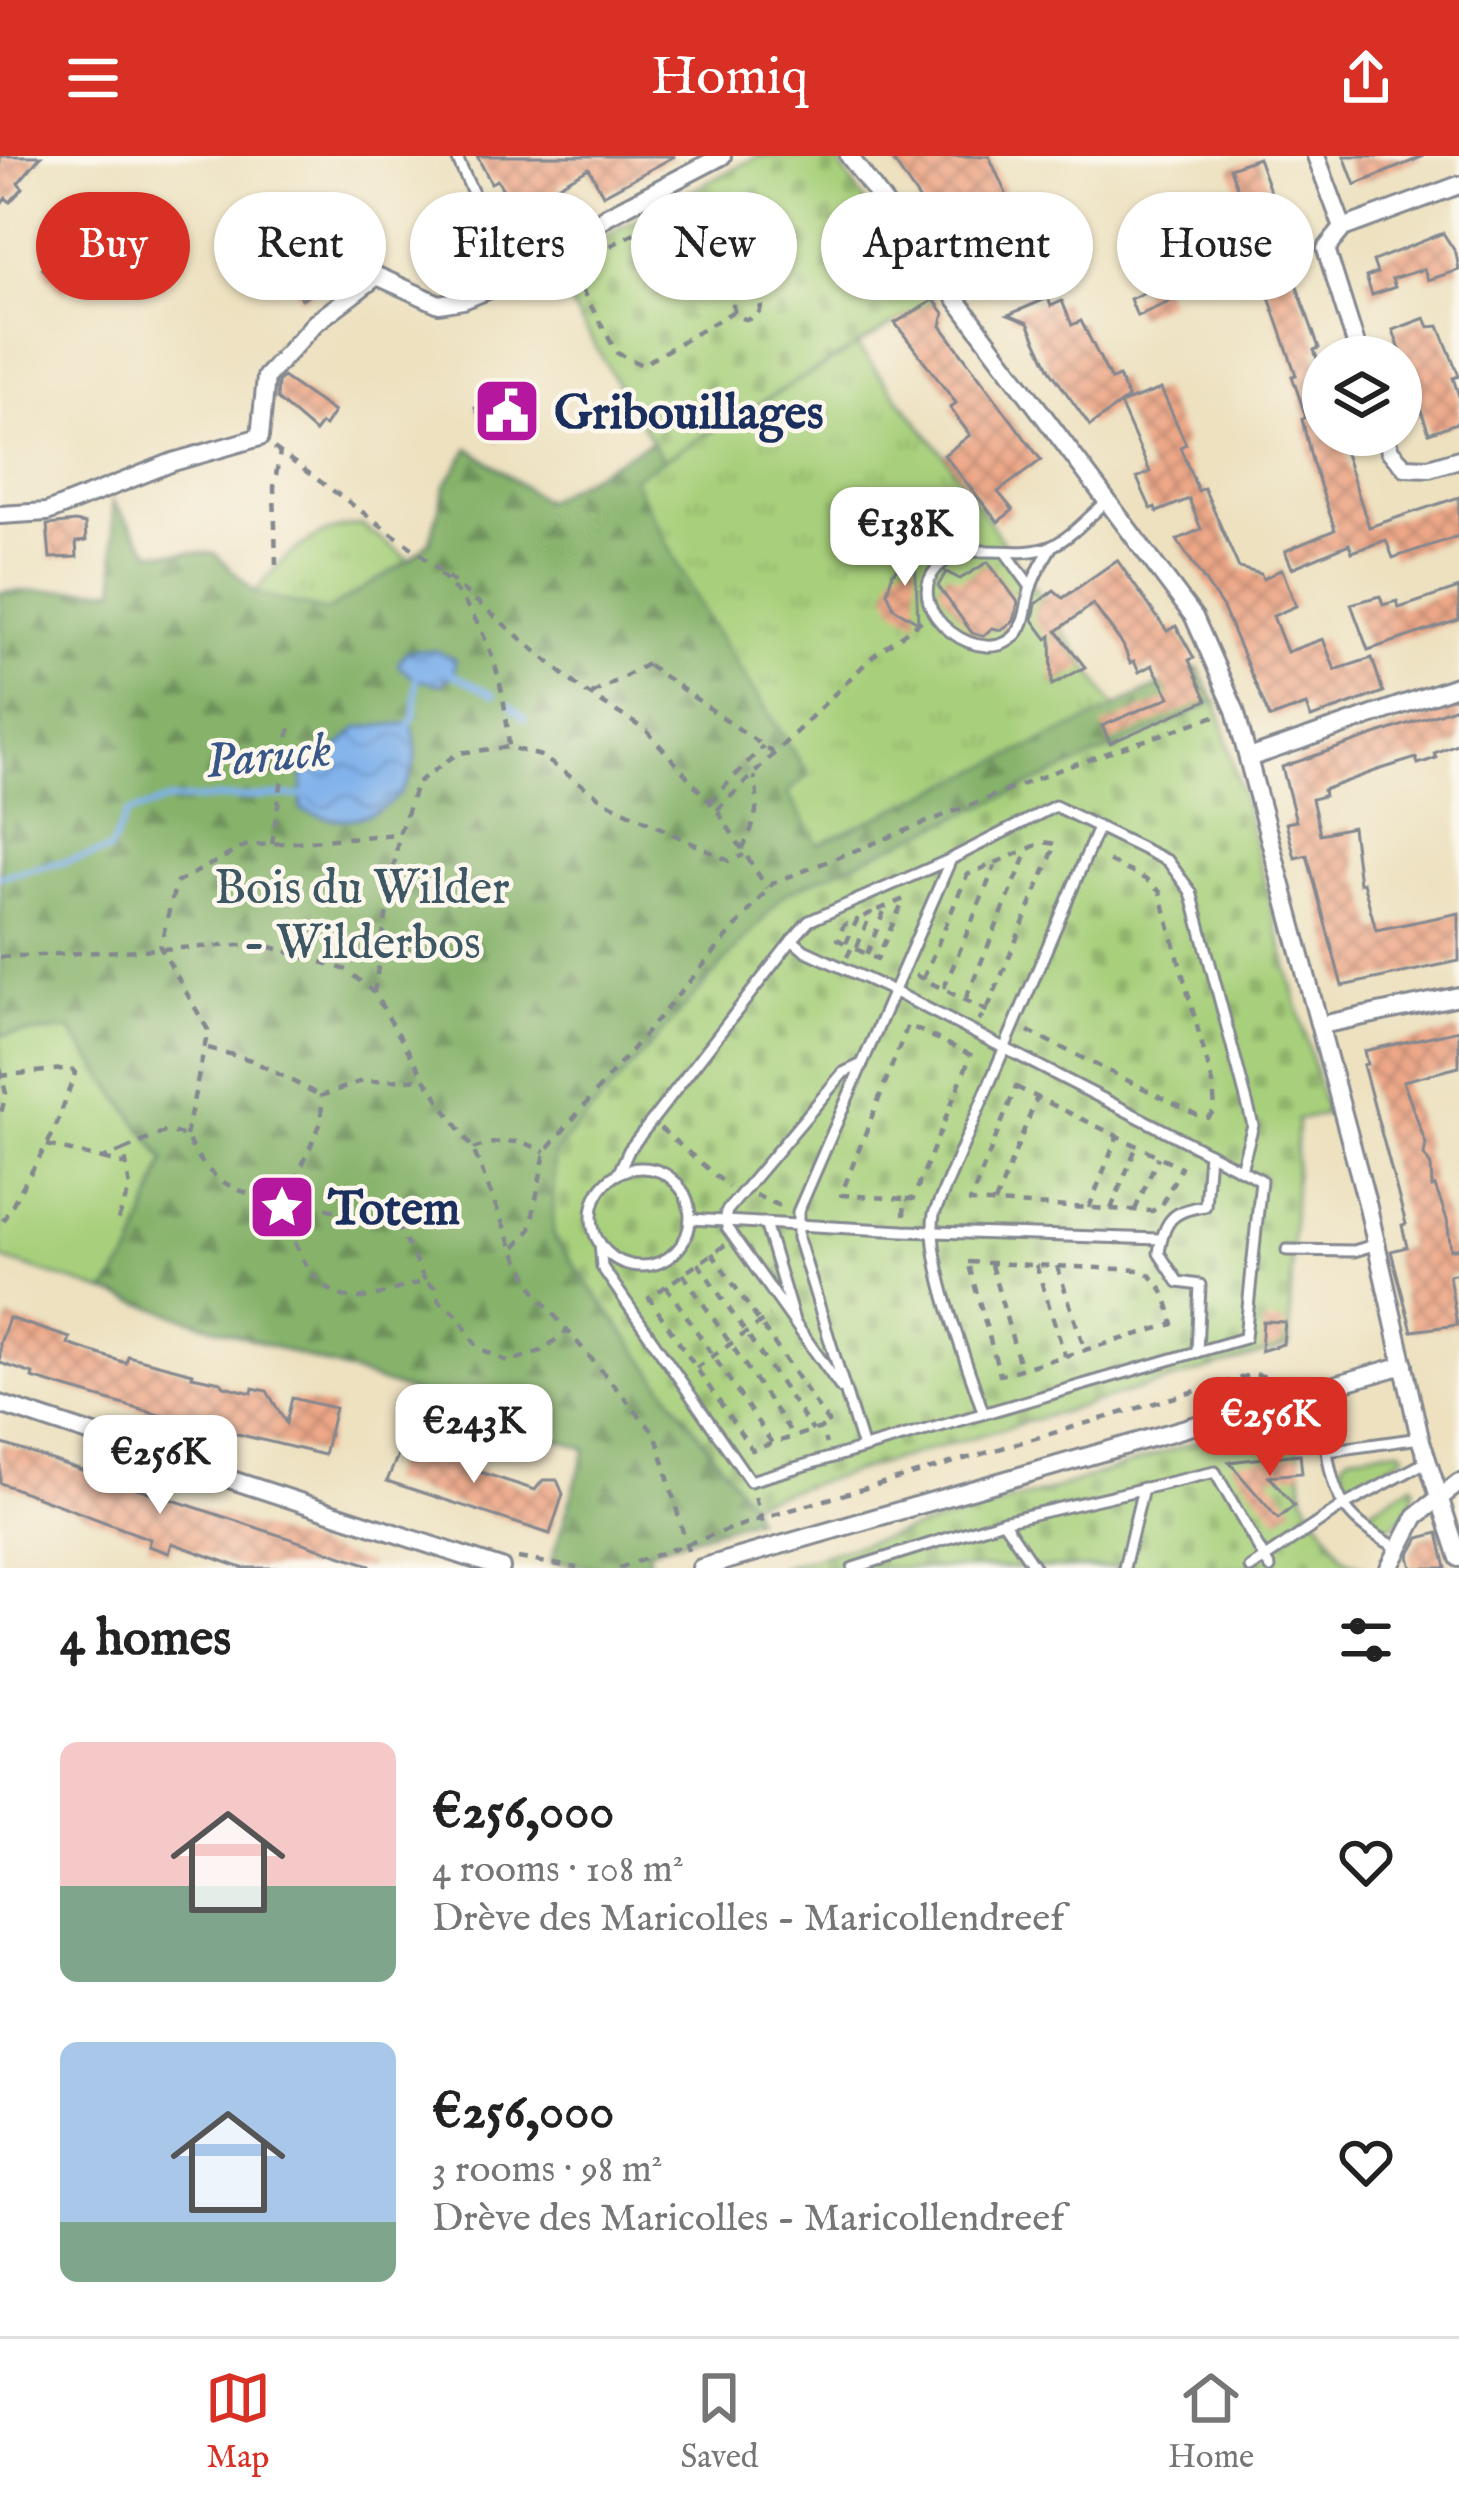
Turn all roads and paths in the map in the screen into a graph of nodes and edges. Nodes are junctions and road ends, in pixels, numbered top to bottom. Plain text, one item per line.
1 (456, 156) edge
2 (722, 156) edge
3 (849, 156) edge
4 (1316, 156) edge
5 (1459, 185) edge
6 (473, 192) edge
7 (607, 217) edge
8 (1343, 228) junction
9 (631, 234) edge
10 (410, 291) edge
11 (736, 300) edge
12 (758, 300) edge
13 (734, 311) junction
14 (1353, 336) edge
15 (260, 437) junction
16 (280, 452) junction
17 (1395, 456) edge
18 (1459, 459) edge
19 (1110, 500) junction
20 (0, 515) edge
21 (1052, 546) junction
22 (419, 554) junction
23 (1006, 554) junction
24 (276, 566) dead end
25 (1031, 587) junction
26 (932, 614) junction
27 (656, 659) dead end
28 (648, 665) junction
29 (1459, 686) edge
30 (589, 695) junction
31 (290, 726) dead end
32 (763, 746) junction
33 (509, 747) junction
34 (776, 755) junction
35 (1249, 758) junction
36 (754, 776) junction
37 (710, 802) junction
38 (717, 810) junction
39 (1098, 828) junction
40 (399, 835) junction
41 (272, 844) junction
42 (1029, 848) junction
43 (744, 852) junction
44 (1100, 857) dead end
45 (951, 859) junction
46 (996, 862) junction
47 (768, 889) dead end
48 (886, 906) junction
49 (871, 913) junction
50 (792, 940) junction
51 (160, 946) junction
52 (856, 949) junction
53 (867, 954) junction
54 (0, 956) edge
55 (915, 975) dead end
56 (923, 979) junction
57 (944, 988) junction
58 (891, 990) junction
59 (374, 993) junction
60 (1459, 996) edge
61 (966, 998) junction
62 (985, 1007) junction
63 (995, 1015) dead end
64 (1321, 1025) junction
65 (1028, 1031) dead end
66 (1003, 1047) junction
67 (208, 1048) junction
68 (860, 1065) junction
69 (1, 1073) edge
70 (425, 1079) junction
71 (321, 1096) junction
72 (1037, 1097) junction
73 (0, 1117) edge
74 (661, 1128) dead end
75 (186, 1136) junction
76 (1117, 1137) junction
77 (47, 1145) junction
78 (1136, 1146) junction
79 (473, 1149) junction
80 (124, 1150) junction
81 (545, 1152) dead end
82 (1210, 1153) junction
83 (1158, 1156) junction
84 (104, 1159) junction
85 (126, 1165) junction
86 (1241, 1169) junction
87 (618, 1174) junction
88 (742, 1193) junction
89 (905, 1199) joint
90 (286, 1202) junction
91 (995, 1203) junction
92 (1089, 1208) junction
93 (1111, 1209) junction
94 (1135, 1210) junction
95 (798, 1212) junction
96 (690, 1219) junction
97 (118, 1220) dead end
98 (725, 1221) junction
99 (765, 1223) junction
100 (797, 1225) junction
101 (0, 1226) edge
102 (530, 1230) dead end
103 (931, 1231) junction
104 (770, 1236) junction
105 (735, 1238) junction
106 (1161, 1239) junction
107 (600, 1244) junction
108 (1377, 1244) junction
109 (1257, 1249) junction
110 (1270, 1249) dead end
111 (513, 1250) junction
112 (1287, 1250) dead end
113 (743, 1251) junction
114 (712, 1253) junction
115 (698, 1263) junction
116 (991, 1263) junction
117 (1036, 1265) junction
118 (1057, 1266) junction
119 (683, 1274) junction
120 (426, 1282) junction
121 (666, 1286) junction
122 (782, 1308) junction
123 (761, 1322) junction
124 (795, 1326) junction
125 (567, 1331) junction
126 (747, 1333) junction
127 (732, 1343) junction
128 (1085, 1350) junction
129 (1197, 1352) junction
130 (714, 1356) junction
131 (1065, 1356) junction
132 (1404, 1365) junction
133 (697, 1368) junction
134 (1021, 1369) junction
135 (1284, 1379) dead end
136 (842, 1388) junction
137 (0, 1404) edge
138 (982, 1412) junction
139 (821, 1428) junction
140 (813, 1431) junction
141 (794, 1436) junction
142 (1420, 1438) junction
143 (772, 1443) junction
144 (826, 1443) dead end
145 (863, 1448) junction
146 (1428, 1461) junction
147 (750, 1481) junction
148 (1459, 1484) edge
149 (1143, 1488) junction
150 (1440, 1495) junction
151 (1343, 1506) junction
152 (761, 1519) junction
153 (1003, 1521) junction
154 (686, 1544) junction
155 (770, 1549) junction
156 (1399, 1549) junction
157 (1459, 1558) edge
158 (696, 1564) edge
159 (1267, 1564) edge
160 (495, 1565) edge
161 (577, 1568) edge
162 (619, 1568) edge
163 (853, 1568) edge
164 (1035, 1568) edge
165 (1124, 1568) edge
166 (1250, 1568) edge
167 (1389, 1568) edge

1 - 6 lane
2 - 7 street
3 - 19 street
4 - 8 street
5 - 8 street
8 - 14 street
9 - 13 path
10 - 15 street
11 - 13 path
12 - 13 path
15 - 16 path
15 - 20 street
16 - 22 path
16 - 24 path
17 - 18 street
19 - 21 lane
19 - 35 street
21 - 23 lane
21 - 25 lane
22 - 30 path
22 - 33 path
23 - 25 lane
23 - 26 lane
25 - 26 lane
26 - 34 path
27 - 28 path
28 - 30 path
28 - 32 path
29 - 35 street
30 - 37 path
31 - 41 path
32 - 34 path
32 - 37 path
33 - 40 path
33 - 43 path
34 - 36 path
35 - 64 street
36 - 38 path
36 - 43 path
37 - 38 path
38 - 43 path
39 - 45 lane
39 - 66 lane
39 - 86 lane
40 - 41 path
40 - 59 path
41 - 51 path
42 - 46 path
42 - 61 path
42 - 62 path
43 - 47 path
44 - 65 path
45 - 50 lane
45 - 58 lane
46 - 56 path
46 - 57 path
48 - 49 path
48 - 53 path
48 - 53 path
49 - 52 path
49 - 52 path
50 - 58 lane
50 - 87 lane
51 - 54 path
51 - 59 path
51 - 67 path
52 - 53 path
55 - 56 path
56 - 57 path
57 - 61 path
58 - 66 lane
58 - 68 lane
59 - 70 path
60 - 64 street
61 - 62 path
62 - 63 path
64 - 108 street
66 - 82 lane
66 - 103 lane
67 - 71 path
67 - 75 path
68 - 88 lane
68 - 95 lane
69 - 73 path
69 - 77 path
70 - 71 path
70 - 79 path
71 - 90 path
72 - 76 path
72 - 91 path
72 - 91 path
74 - 88 path
75 - 80 path
75 - 90 path
76 - 78 path
76 - 92 path
77 - 84 path
77 - 101 path
78 - 83 path
78 - 93 path
79 - 81 path
79 - 111 path
80 - 84 path
80 - 85 path
82 - 86 lane
82 - 106 lane
83 - 94 path
83 - 94 path
84 - 85 path
85 - 97 path
86 - 109 lane
87 - 96 lane
87 - 107 lane
88 - 95 path
88 - 98 lane
89 - 89 path
90 - 120 path
90 - 120 path
91 - 92 path
92 - 93 path
93 - 94 path
95 - 100 lane
96 - 98 lane
96 - 107 lane
98 - 99 lane
98 - 105 lane
99 - 100 lane
99 - 104 lane
100 - 103 lane
100 - 136 lane
102 - 111 path
103 - 106 lane
103 - 138 lane
104 - 113 lane
104 - 124 lane
105 - 113 lane
105 - 114 path
106 - 129 lane
107 - 147 lane
108 - 112 lane
108 - 132 street
109 - 110 lane
109 - 129 lane
111 - 125 path
113 - 122 lane
114 - 115 path
114 - 123 path
115 - 119 path
115 - 126 path
116 - 117 path
116 - 134 path
116 - 134 path
117 - 118 path
117 - 131 path
118 - 128 path
118 - 128 path
119 - 121 path
119 - 127 path
120 - 125 path
121 - 130 path
121 - 133 path
122 - 123 path
122 - 124 lane
123 - 126 path
123 - 139 path
124 - 136 lane
125 - 154 path
126 - 127 path
126 - 140 path
127 - 130 path
127 - 141 path
128 - 131 path
129 - 138 lane
130 - 133 path
130 - 143 path
131 - 134 path
132 - 142 street
132 - 155 street
133 - 143 path
135 - 152 path
136 - 145 lane
137 - 160 street
138 - 145 lane
139 - 140 path
139 - 144 path
140 - 141 path
141 - 143 path
142 - 146 street
142 - 151 lane
145 - 147 lane
146 - 150 street
146 - 151 lane
147 - 152 path
148 - 150 street
149 - 153 lane
149 - 159 lane
149 - 165 lane
150 - 156 street
150 - 157 street
151 - 156 lane
151 - 159 lane
152 - 154 path
152 - 155 path
153 - 163 lane
153 - 164 lane
154 - 158 path
154 - 162 path
155 - 158 street
156 - 167 street
159 - 166 lane
160 - 161 path

